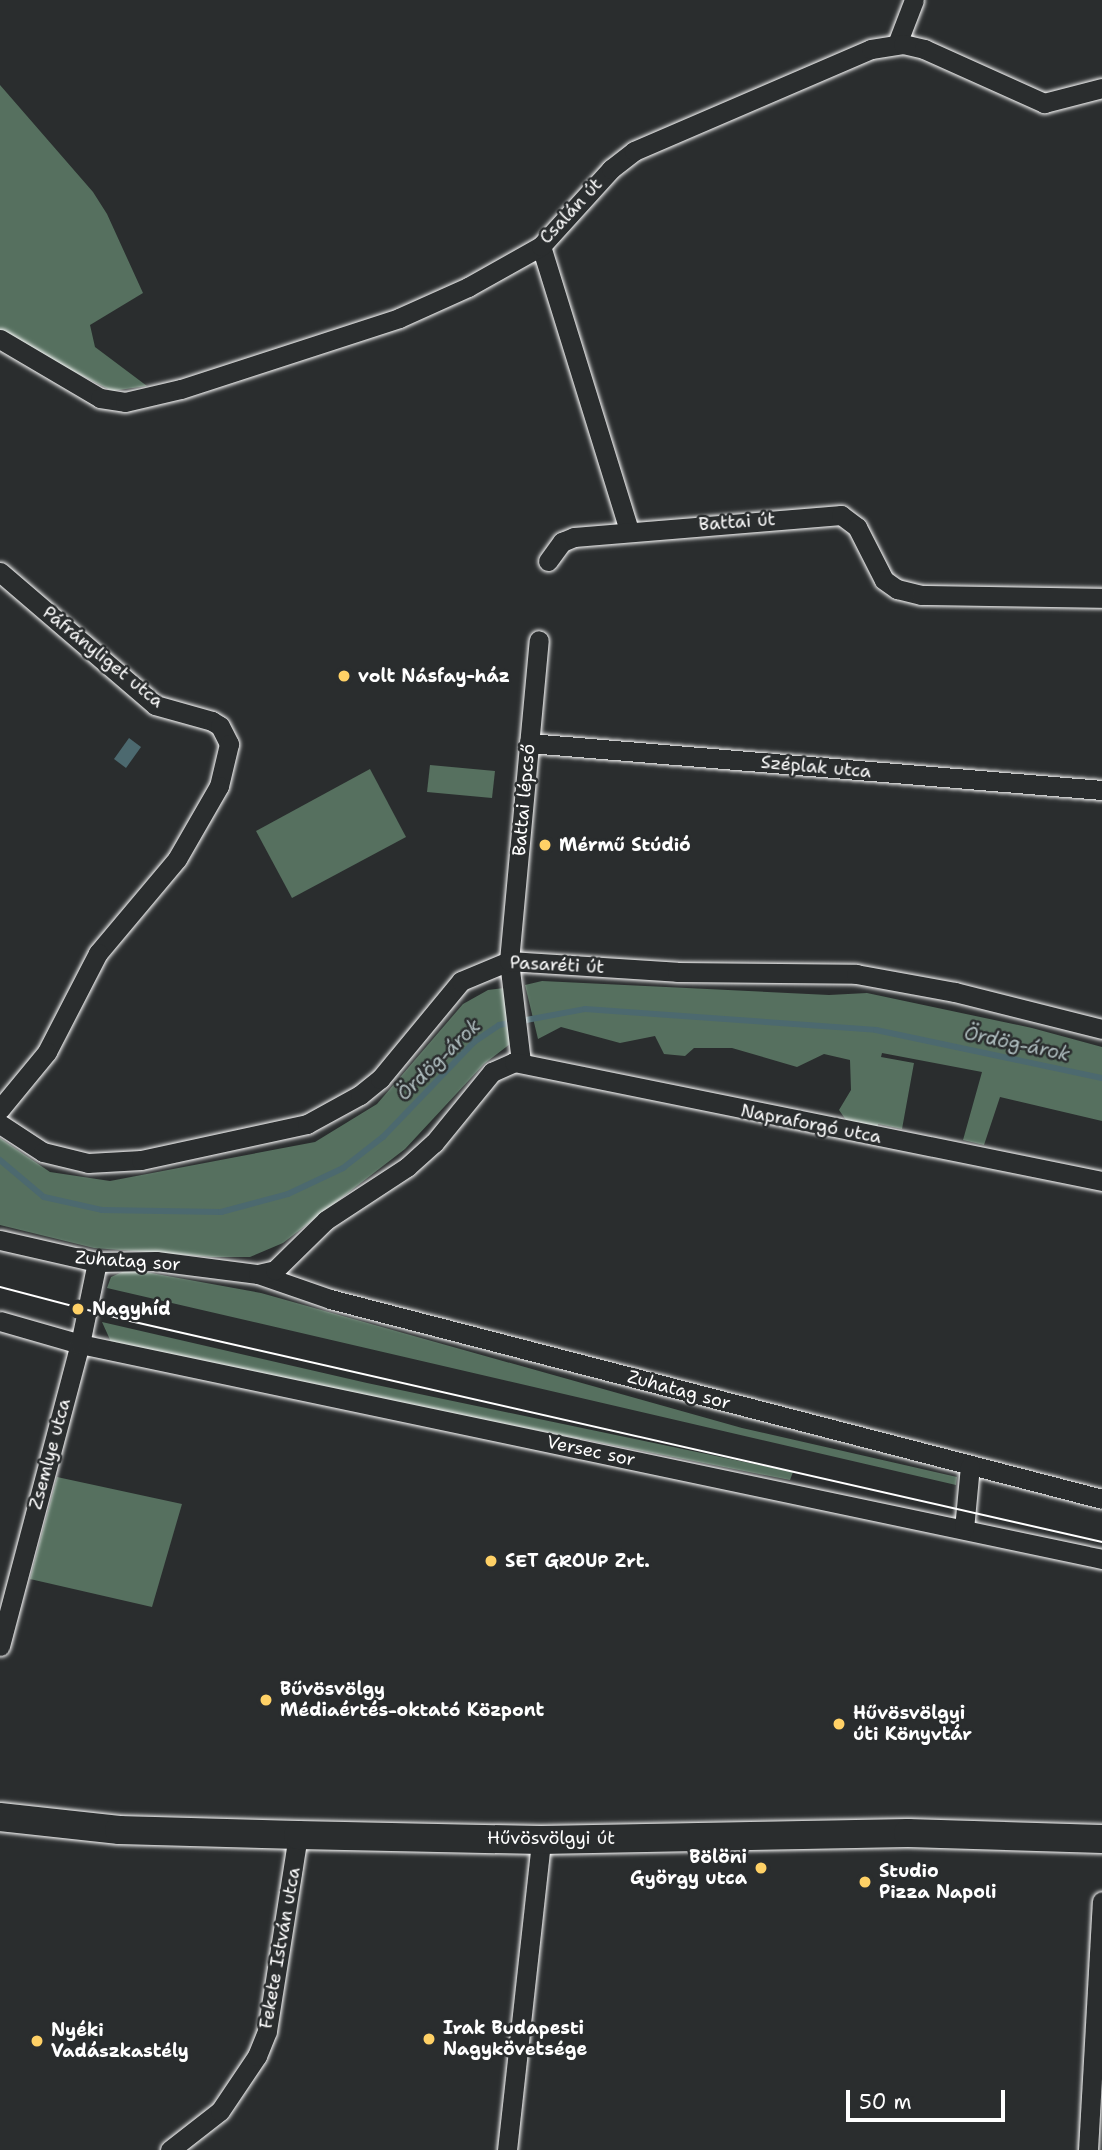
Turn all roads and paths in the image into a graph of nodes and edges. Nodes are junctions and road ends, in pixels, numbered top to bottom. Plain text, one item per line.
1 (914, 0) edge
2 (897, 44) junction
3 (1102, 88) edge
4 (541, 246) junction
5 (0, 339) edge
6 (629, 530) junction
7 (548, 561) dead end
8 (0, 572) edge
9 (1102, 598) edge
10 (540, 640) dead end
11 (529, 743) junction
12 (1102, 790) edge
13 (509, 961) junction
14 (1102, 1029) edge
15 (521, 1062) junction
16 (0, 1109) edge
17 (0, 1124) edge
18 (1102, 1181) edge
19 (0, 1240) edge
20 (97, 1262) junction
21 (258, 1274) junction
22 (0, 1321) edge
23 (80, 1345) junction
24 (970, 1466) junction
25 (1102, 1499) edge
26 (964, 1529) junction
27 (1102, 1559) edge
28 (0, 1646) edge
29 (0, 1817) edge
30 (299, 1835) junction
31 (1102, 1839) edge
32 (541, 1840) junction
33 (1102, 1901) edge
34 (170, 2150) edge
35 (507, 2150) edge
36 (1088, 2150) edge

1 - 2 street
2 - 3 street, Csalán út
2 - 4 street, Csalán út
4 - 5 street, Csalán út
4 - 6 street
6 - 7 street
6 - 9 street, Battai út
8 - 16 street, Páfrányliget utca
10 - 11 street, Battai lépcső
11 - 12 street, Széplak utca
11 - 13 street, Battai lépcső
13 - 14 street, Pasaréti út
13 - 15 street, Battai lépcső
13 - 17 street, Pasaréti út
15 - 18 street, Napraforgó utca
15 - 21 street
19 - 20 street, Zuhatag sor
20 - 21 street, Zuhatag sor
20 - 23 street, Zsemlye utca
21 - 24 street, Zuhatag sor
22 - 23 street, Versec sor
23 - 26 street, Versec sor
23 - 28 street, Zsemlye utca
24 - 25 street, Zuhatag sor
24 - 26 street
26 - 27 street, Versec sor
29 - 30 main road, Hűvösvölgyi út
30 - 32 main road, Hűvösvölgyi út
30 - 34 street, Fekete István utca
31 - 32 main road, Hűvösvölgyi út
32 - 35 street
33 - 36 street

